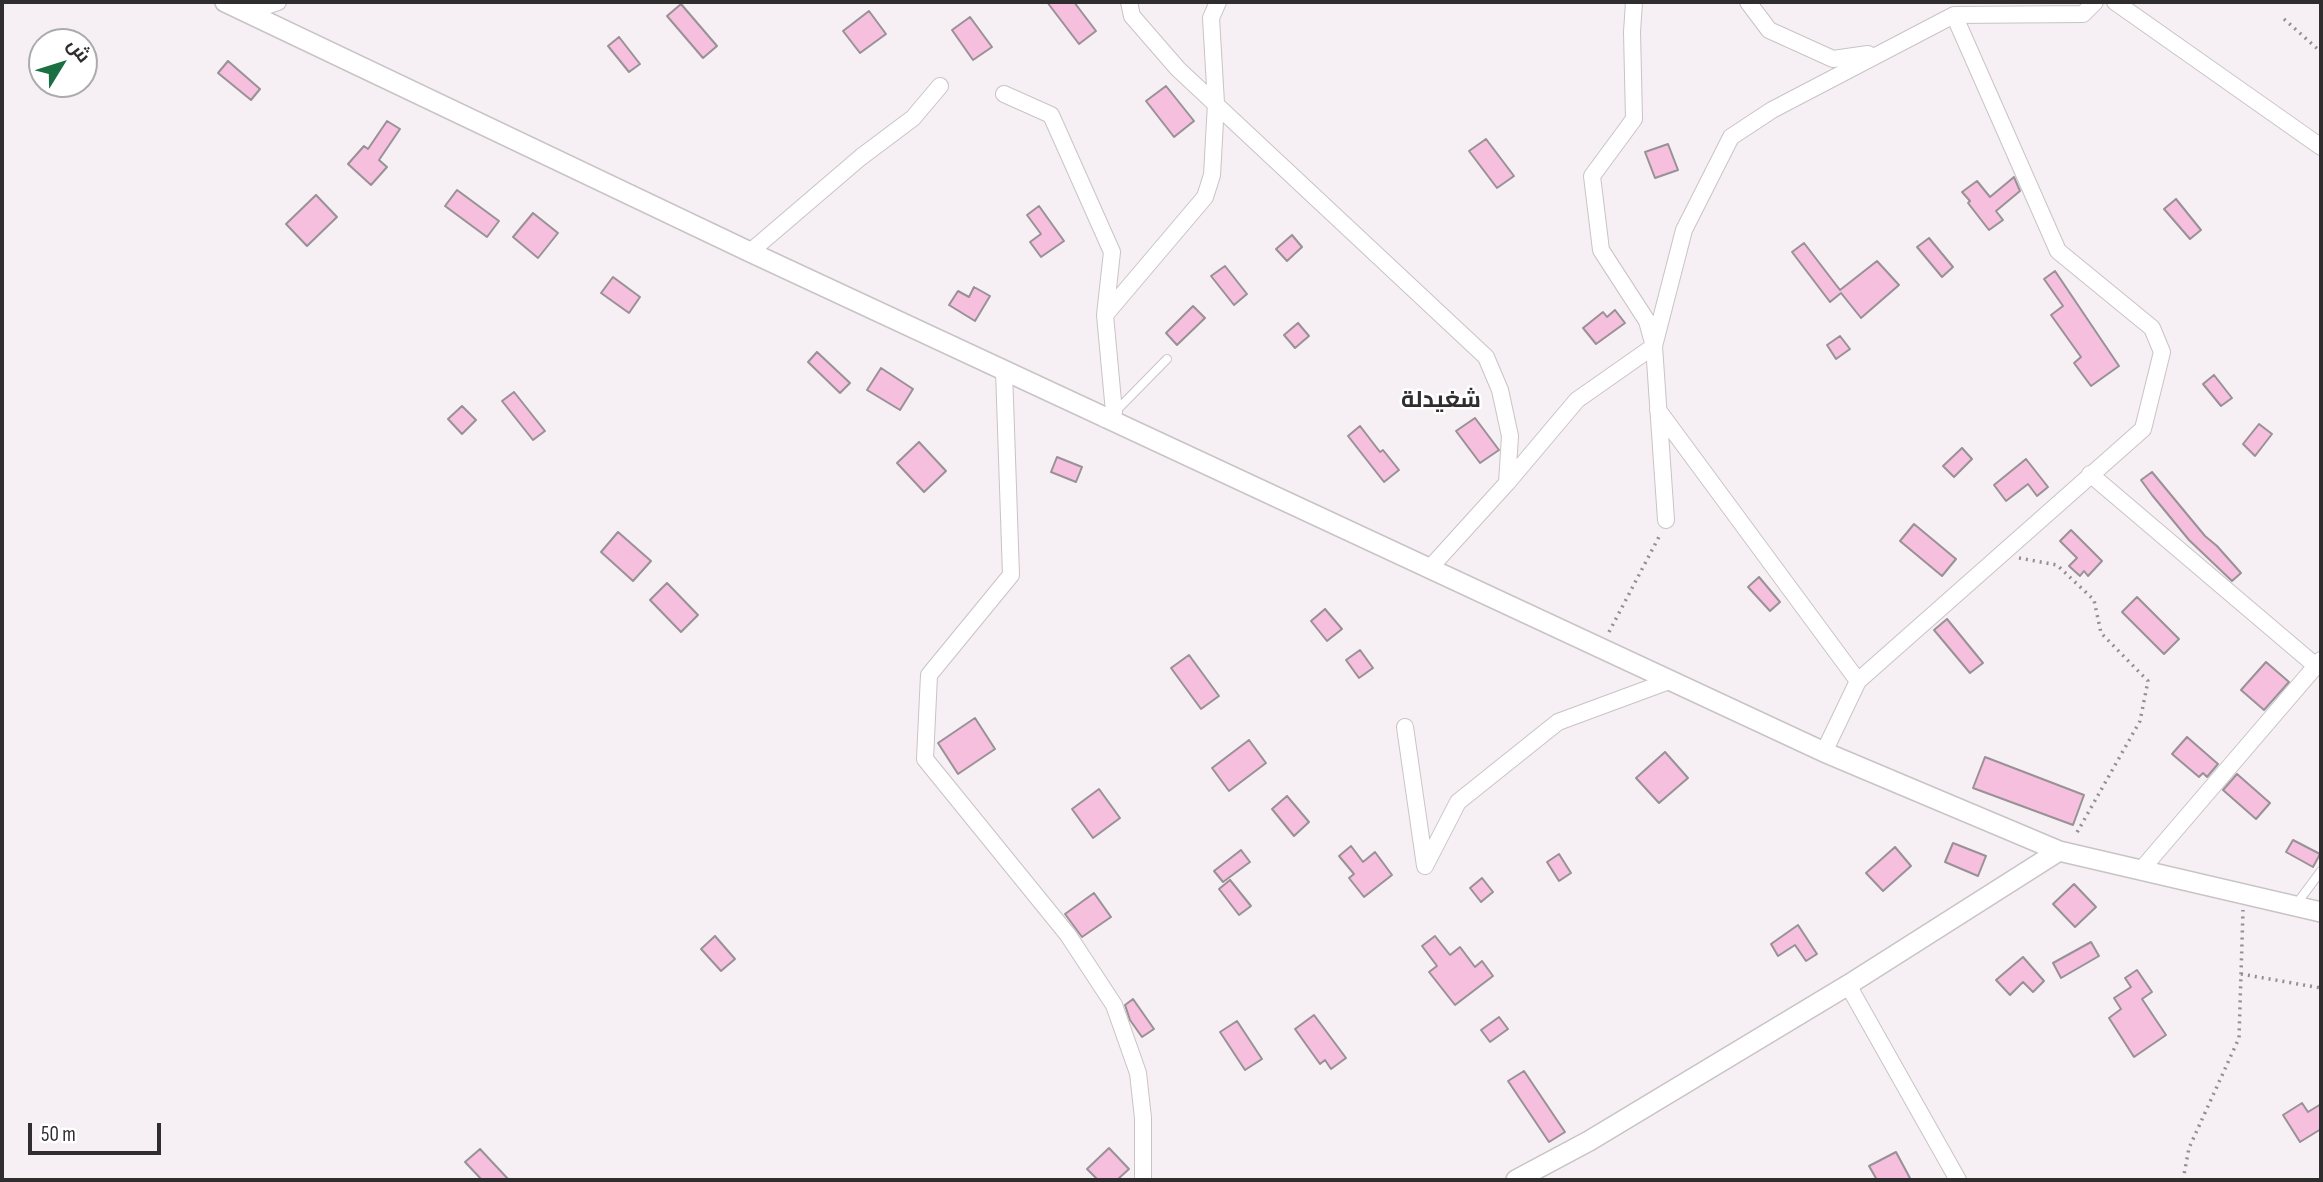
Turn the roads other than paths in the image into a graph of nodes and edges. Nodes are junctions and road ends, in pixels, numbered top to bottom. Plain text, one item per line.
1 (225, 2) edge
2 (278, 2) edge
3 (1129, 2) edge
4 (1218, 2) edge
5 (1634, 2) edge
6 (1748, 2) edge
7 (2095, 2) edge
8 (2115, 2) edge
9 (246, 13) junction
10 (1954, 15) junction
11 (1882, 52) junction
12 (940, 86) dead end
13 (1004, 94) dead end
14 (1216, 103) junction
15 (2321, 147) edge
16 (750, 253) junction
17 (1105, 315) junction
18 (1654, 346) junction
19 (1167, 359) dead end
20 (1004, 371) junction
21 (1658, 410) junction
22 (1110, 416) junction
23 (2090, 474) junction
24 (1507, 483) junction
25 (1666, 520) road end
26 (1429, 569) junction
27 (2318, 663) edge
28 (1669, 681) junction
29 (1858, 681) junction
30 (1405, 727) dead end
31 (1824, 752) junction
32 (2062, 852) junction
33 (2141, 870) junction
34 (2321, 871) edge
35 (2295, 906) junction
36 (2321, 912) edge
37 (1848, 985) junction
38 (1143, 1180) edge
39 (1516, 1180) edge
40 (1958, 1180) edge

1 - 9 street
2 - 9 street
3 - 14 street
4 - 14 street
5 - 18 street
6 - 11 street
7 - 10 street
8 - 15 street
9 - 16 street
10 - 11 street
10 - 23 street
11 - 18 street
12 - 16 street
13 - 17 street
14 - 17 street
14 - 24 street
16 - 20 street
17 - 22 street
18 - 21 street
18 - 24 street
19 - 22 lane
20 - 22 street
20 - 38 street
21 - 25 street
21 - 29 street
22 - 26 street
23 - 27 street
23 - 29 street
24 - 26 street
26 - 28 street
27 - 33 street
28 - 30 street
28 - 31 street
29 - 31 street
31 - 32 street
32 - 33 street
32 - 37 street
33 - 35 street
34 - 35 lane
35 - 36 street
37 - 39 street
37 - 40 street

